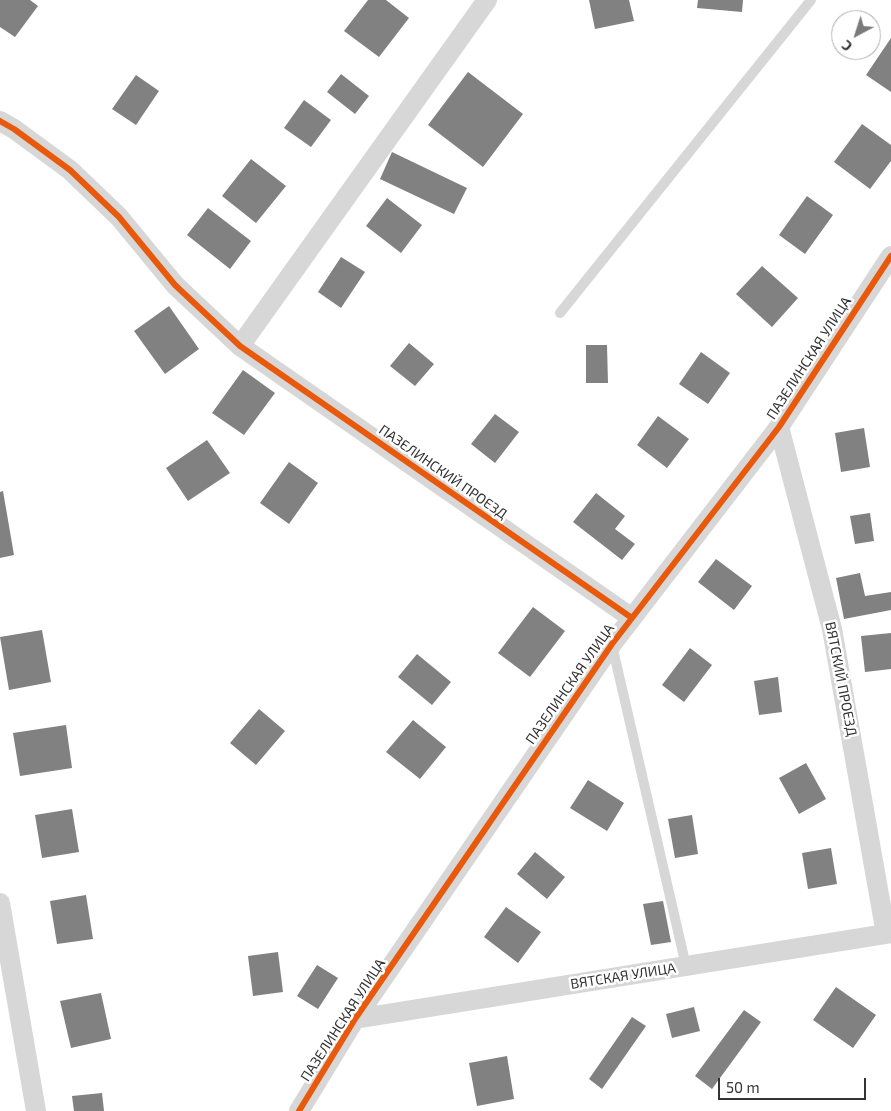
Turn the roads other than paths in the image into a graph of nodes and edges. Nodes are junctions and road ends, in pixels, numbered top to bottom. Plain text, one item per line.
1 (487, 0) edge
2 (811, 0) edge
3 (0, 121) edge
4 (891, 256) edge
5 (560, 312) dead end
6 (240, 346) junction
7 (779, 427) junction
8 (632, 618) junction
9 (612, 644) junction
10 (0, 903) edge
11 (889, 934) edge
12 (686, 966) junction
13 (355, 1020) junction
14 (36, 1111) edge
15 (299, 1111) edge

1 - 6 street
2 - 5 lane
3 - 6 street, ПАЗЕЛИНСКИЙ ПРОЕЗД
4 - 7 street, ПАЗЕЛИНСКАЯ УЛИЦА
6 - 8 street, ПАЗЕЛИНСКИЙ ПРОЕЗД
7 - 8 street, ПАЗЕЛИНСКАЯ УЛИЦА
7 - 11 street, ВЯТСКИЙ ПРОЕЗД
8 - 9 street, ПАЗЕЛИНСКАЯ УЛИЦА
9 - 12 lane
9 - 13 street, ПАЗЕЛИНСКАЯ УЛИЦА
10 - 14 street
11 - 12 street, ВЯТСКАЯ УЛИЦА
12 - 13 street, ВЯТСКАЯ УЛИЦА
13 - 15 street, ПАЗЕЛИНСКАЯ УЛИЦА

